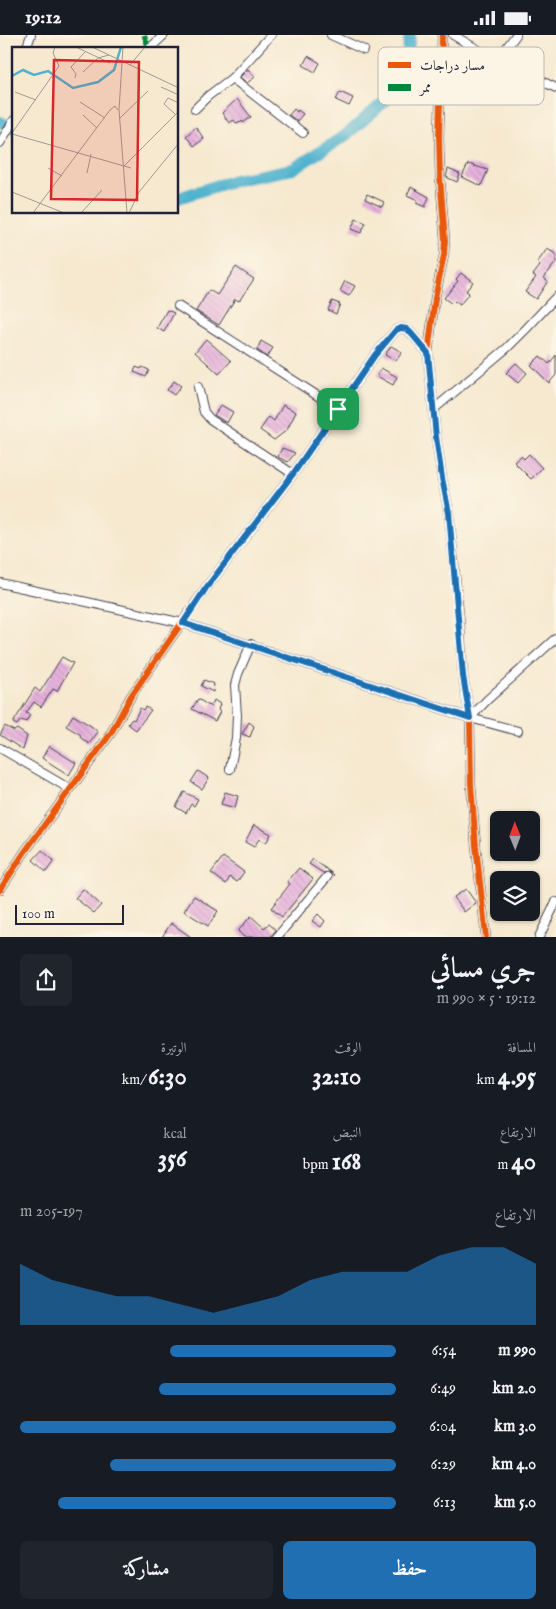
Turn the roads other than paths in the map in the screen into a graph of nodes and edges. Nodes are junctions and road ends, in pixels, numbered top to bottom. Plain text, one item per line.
1 (31, 35) edge
2 (164, 35) edge
3 (271, 35) edge
4 (331, 35) edge
5 (453, 35) edge
6 (516, 35) edge
7 (27, 47) edge
8 (152, 47) edge
9 (475, 47) edge
10 (507, 47) edge
11 (364, 50) dead end
12 (232, 78) junction
13 (544, 82) edge
14 (556, 88) edge
15 (440, 105) edge
16 (195, 109) dead end
17 (12, 123) edge
18 (303, 133) dead end
19 (0, 143) edge
20 (556, 297) edge
21 (178, 306) dead end
22 (428, 353) junction
23 (198, 387) dead end
24 (338, 409) junction
25 (434, 409) junction
26 (293, 474) junction
27 (0, 583) edge
28 (183, 623) junction
29 (556, 639) edge
30 (251, 644) junction
31 (470, 718) junction
32 (518, 731) dead end
33 (0, 748) edge
34 (230, 769) dead end
35 (70, 789) junction
36 (327, 877) dead end
37 (0, 890) edge
38 (556, 902) edge
39 (276, 937) edge
40 (486, 937) edge
41 (538, 937) edge

1 - 7 street
2 - 8 street
3 - 12 street
4 - 11 street
5 - 9 street
6 - 10 street
12 - 16 street
12 - 18 street
13 - 14 street
15 - 22 street
17 - 19 street
20 - 25 street
21 - 24 street
22 - 24 street
22 - 25 street
23 - 26 street
24 - 26 street
25 - 31 street
26 - 28 street
27 - 28 street
28 - 30 street
28 - 35 street
29 - 31 street
30 - 31 street
30 - 34 street
31 - 32 street
31 - 40 street
33 - 35 street
35 - 37 street
36 - 39 street
38 - 41 street

